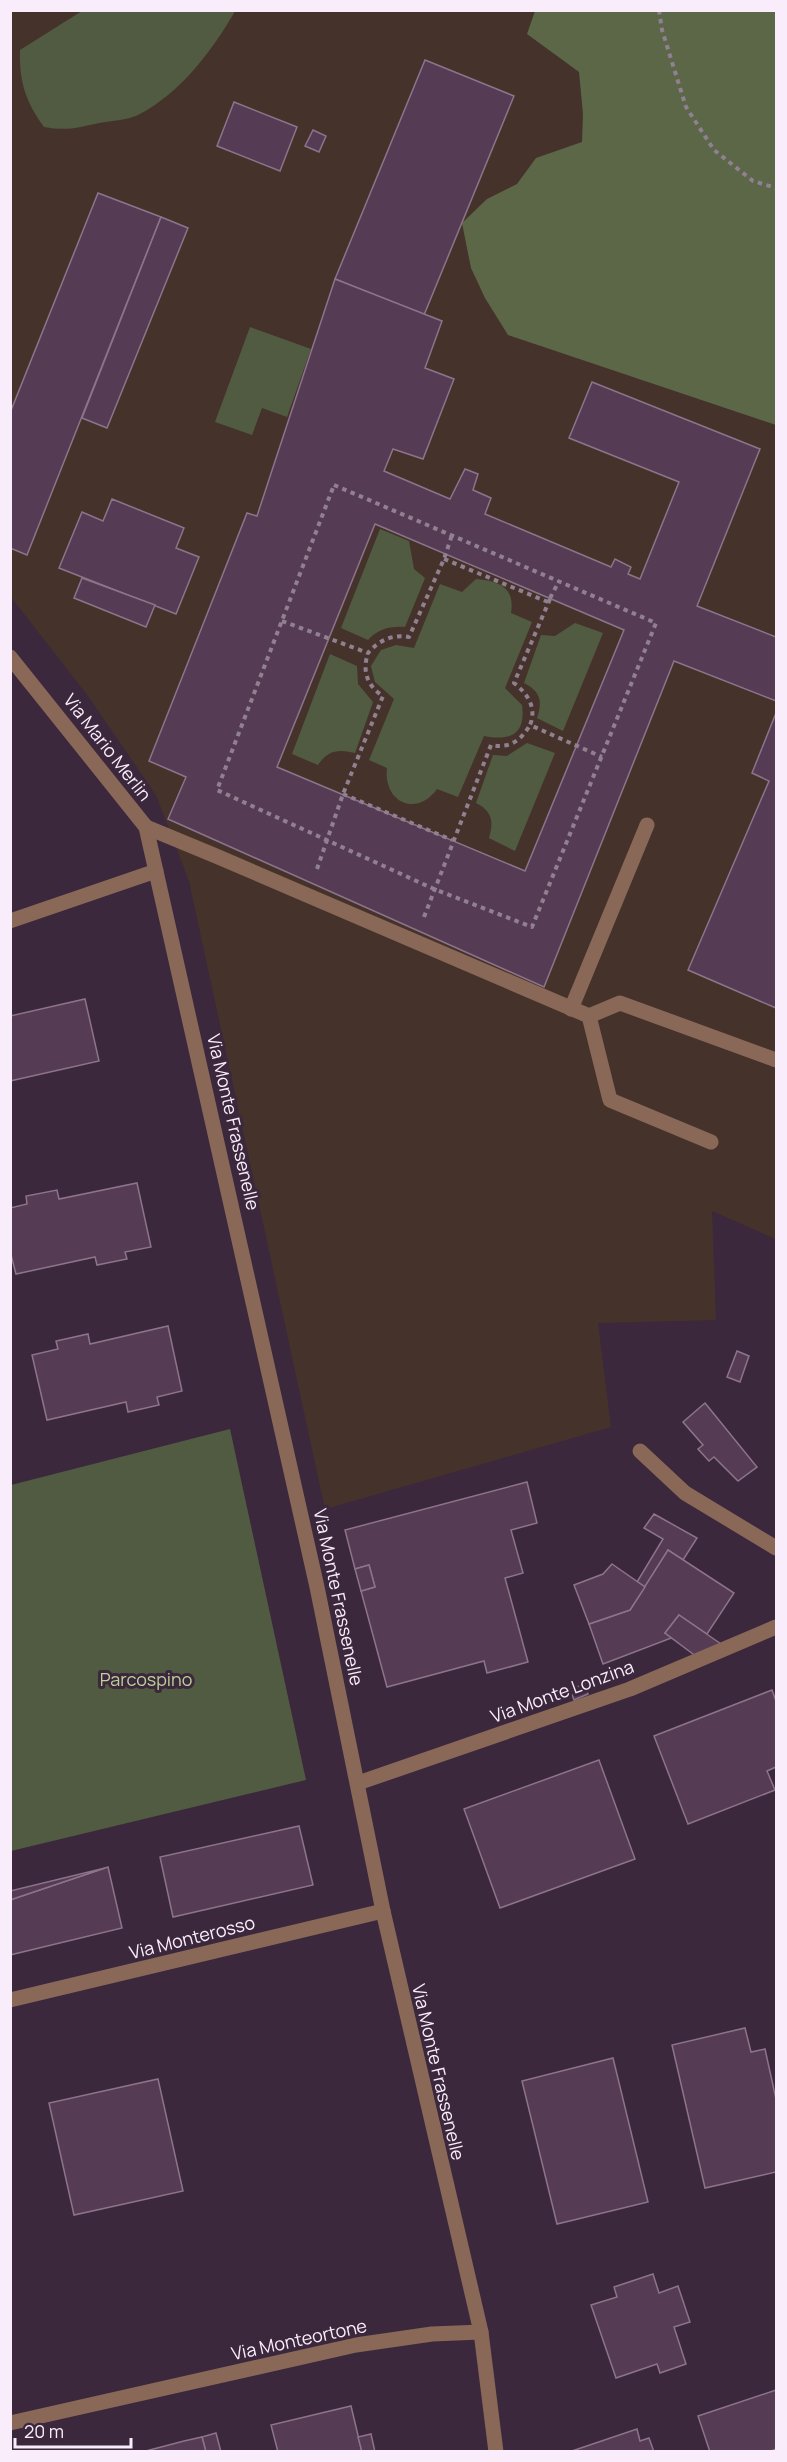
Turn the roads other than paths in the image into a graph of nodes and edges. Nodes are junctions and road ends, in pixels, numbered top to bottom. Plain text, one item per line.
1 (10, 657) edge
2 (647, 825) dead end
3 (146, 827) junction
4 (156, 871) junction
5 (10, 921) edge
6 (571, 1009) junction
7 (589, 1017) junction
8 (777, 1060) edge
9 (711, 1142) dead end
10 (640, 1451) dead end
11 (777, 1548) edge
12 (777, 1627) edge
13 (358, 1783) junction
14 (383, 1911) junction
15 (10, 2001) edge
16 (481, 2332) junction
17 (10, 2423) edge
18 (495, 2451) edge

1 - 3 street, Via Mario Merlin
2 - 6 street
3 - 4 street, Via Mario Merlin
3 - 6 street
4 - 5 street
4 - 13 street, Via Monte Frassenelle
6 - 7 street
7 - 8 street
7 - 9 street
10 - 11 street
12 - 13 street, Via Monte Lonzina
13 - 14 street, Via Monte Frassenelle
14 - 15 street, Via Monterosso
14 - 16 street, Via Monte Frassenelle
16 - 17 street, Via Monteortone
16 - 18 street

